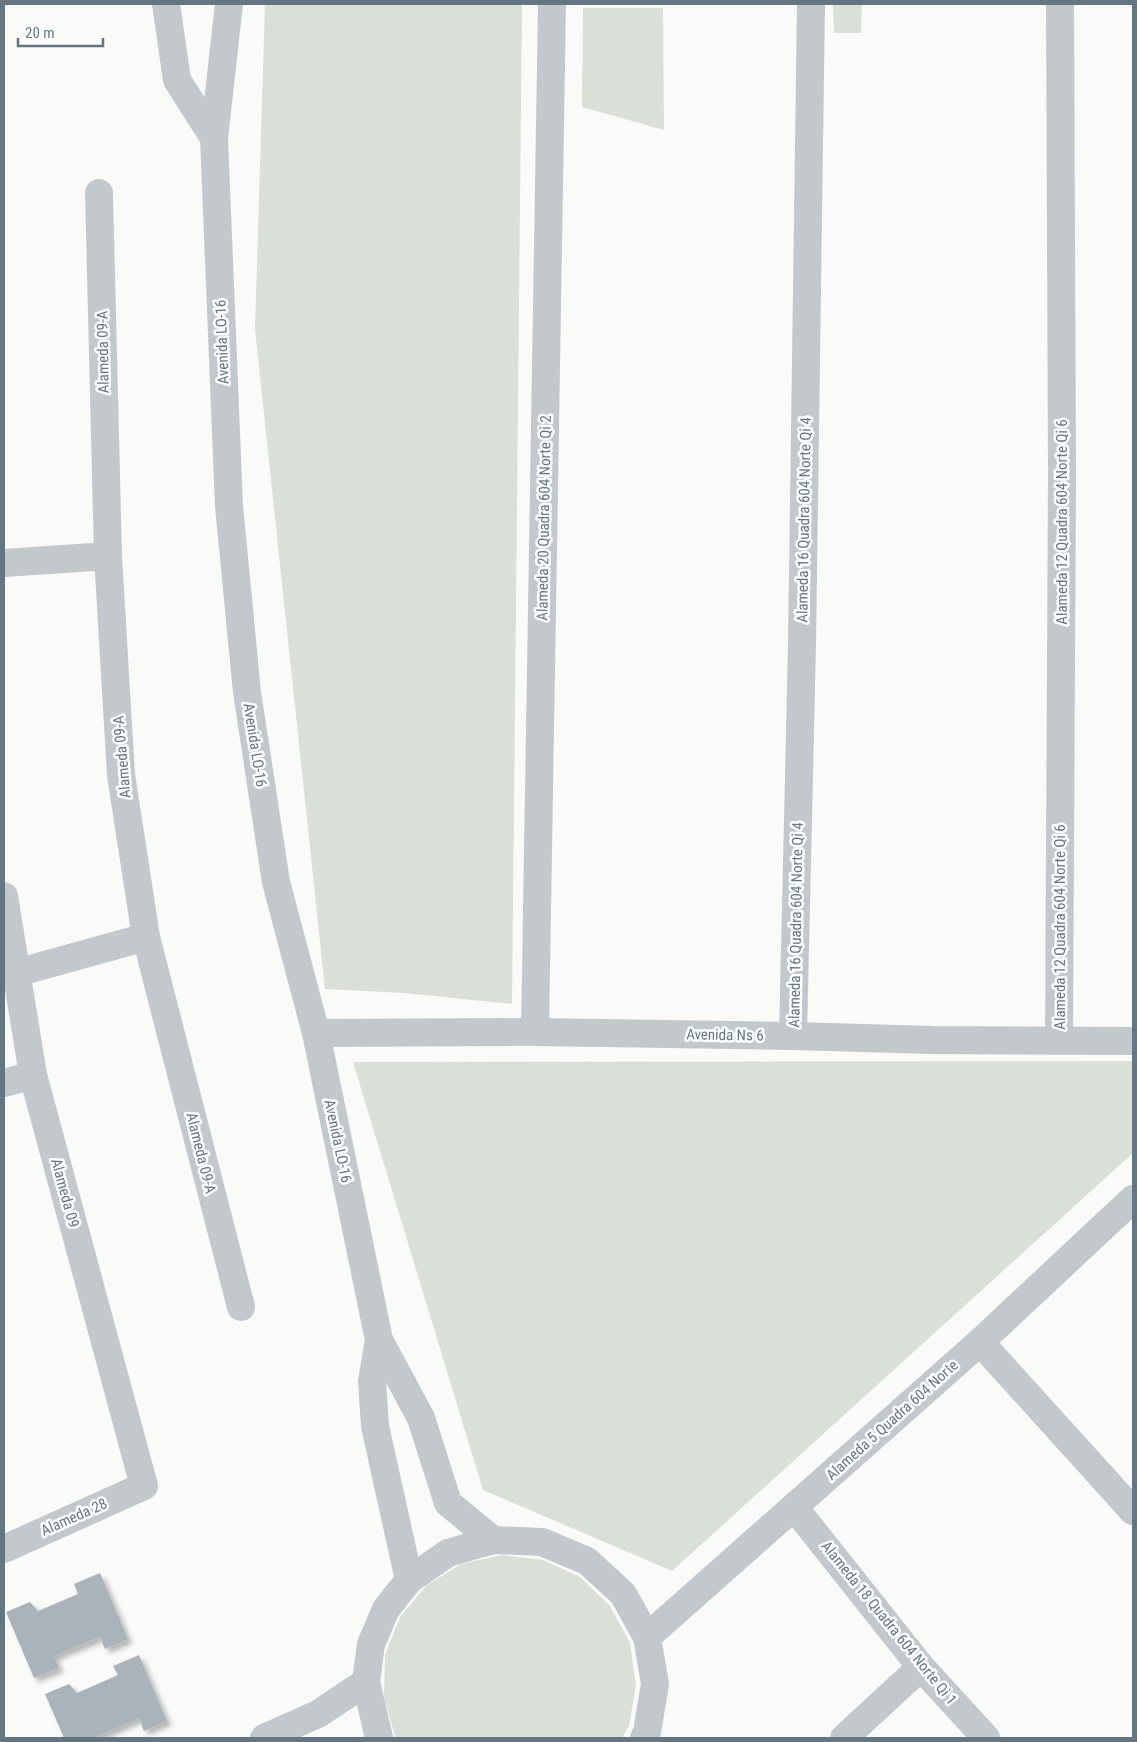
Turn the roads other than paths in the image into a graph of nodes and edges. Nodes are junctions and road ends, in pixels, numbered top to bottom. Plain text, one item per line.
1 (166, 4) edge
2 (229, 4) edge
3 (552, 4) edge
4 (810, 4) edge
5 (1060, 4) edge
6 (214, 138) junction
7 (99, 194) dead end
8 (108, 556) junction
9 (4, 563) edge
10 (4, 896) edge
11 (146, 937) junction
12 (16, 973) junction
13 (535, 1032) junction
14 (316, 1033) junction
15 (793, 1036) junction
16 (1059, 1040) junction
17 (1133, 1041) edge
18 (34, 1075) junction
19 (4, 1083) edge
20 (1133, 1199) edge
21 (241, 1306) dead end
22 (379, 1340) junction
23 (980, 1342) junction
24 (144, 1486) joint
25 (794, 1507) junction
26 (1133, 1511) edge
27 (494, 1540) junction
28 (4, 1549) edge
29 (409, 1580) junction
30 (647, 1637) junction
31 (921, 1667) junction
32 (366, 1682) junction
33 (264, 1738) edge
34 (379, 1738) edge
35 (644, 1738) edge
36 (844, 1738) edge
37 (986, 1738) edge

1 - 6 street
2 - 6 street, Avenida LO-16
3 - 13 street, Alameda 20 Quadra 604 Norte Qi 2
4 - 15 street, Alameda 16 Quadra 604 Norte Qi 4
5 - 16 street, Alameda 12 Quadra 604 Norte Qi 6
6 - 14 street, Avenida LO-16
7 - 8 street, Alameda 09-A
8 - 9 street
8 - 11 street, Alameda 09-A
10 - 12 street, Alameda 09
11 - 12 street
11 - 21 street, Alameda 09-A
12 - 18 street, Alameda 09
13 - 14 street, Avenida Ns 6
13 - 15 street, Avenida Ns 6
14 - 22 street, Avenida LO-16
15 - 16 street, Avenida Ns 6
16 - 17 street, Avenida Ns 6
18 - 19 street
18 - 24 street, Alameda 09
20 - 23 street, Alameda 5 Quadra 604 Norte
22 - 27 street, Avenida LO-16
22 - 29 street, Avenida LO-16
23 - 25 street, Alameda 5 Quadra 604 Norte
23 - 26 street
24 - 28 street, Alameda 28
25 - 30 street, Alameda 5 Quadra 604 Norte
25 - 31 street, Alameda 18 Quadra 604 Norte Qi 1
27 - 29 street
27 - 30 street
29 - 32 street
30 - 35 street
31 - 36 street
31 - 37 street, Alameda 18 Quadra 604 Norte Qi 1
32 - 33 street
32 - 34 street

